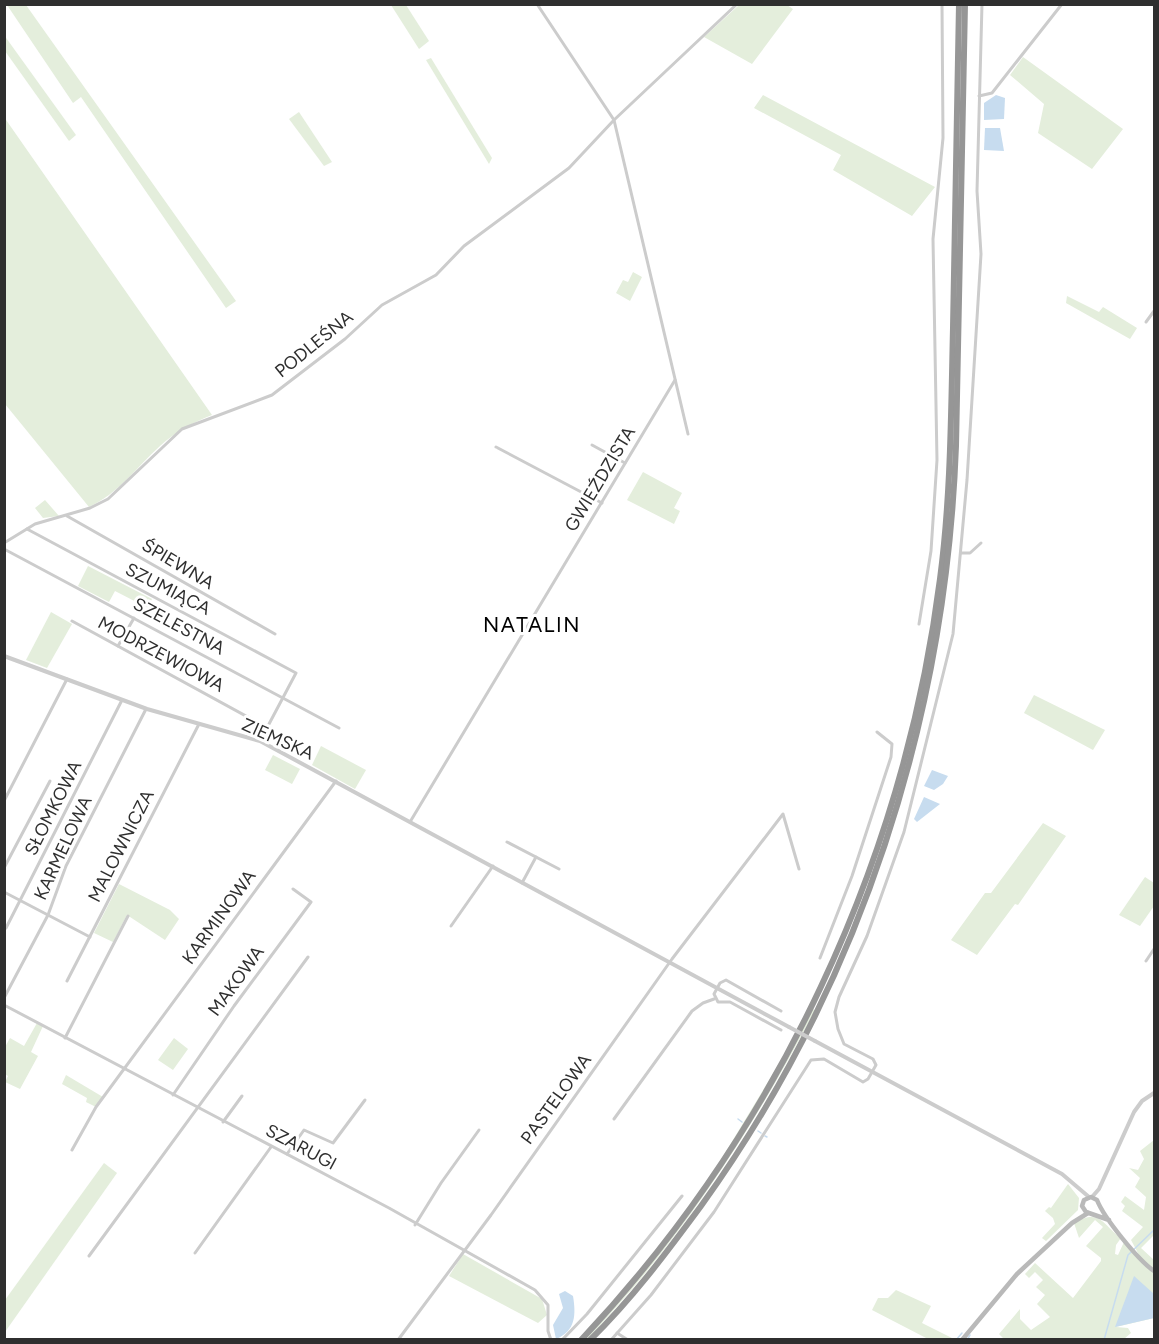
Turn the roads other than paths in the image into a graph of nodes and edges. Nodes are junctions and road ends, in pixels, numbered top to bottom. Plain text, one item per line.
1 (537, 4) edge
2 (737, 4) edge
3 (942, 4) edge
4 (959, 4) edge
5 (965, 4) edge
6 (982, 4) edge
7 (1062, 4) edge
8 (979, 96) junction
9 (614, 120) junction
10 (958, 218) junction
11 (957, 289) junction
12 (1155, 311) edge
13 (1146, 322) dead end
14 (675, 380) junction
15 (688, 434) dead end
16 (592, 445) dead end
17 (496, 447) dead end
18 (626, 463) junction
19 (602, 503) junction
20 (67, 516) junction
21 (27, 529) junction
22 (4, 543) edge
23 (981, 543) dead end
24 (4, 549) edge
25 (961, 553) junction
26 (134, 618) junction
27 (72, 621) dead end
28 (919, 624) dead end
29 (275, 634) dead end
30 (118, 646) junction
31 (4, 656) edge
32 (67, 679) junction
33 (283, 698) junction
34 (123, 700) junction
35 (147, 708) junction
36 (200, 724) junction
37 (268, 728) junction
38 (339, 728) dead end
39 (877, 732) dead end
40 (260, 741) junction
41 (50, 781) dead end
42 (336, 781) junction
43 (4, 801) edge
44 (410, 822) junction
45 (507, 842) dead end
46 (536, 857) junction
47 (493, 867) junction
48 (4, 868) edge
49 (559, 869) dead end
50 (799, 869) dead end
51 (522, 882) junction
52 (293, 889) dead end
53 (4, 892) edge
54 (21, 901) junction
55 (48, 915) junction
56 (128, 916) dead end
57 (450, 926) dead end
58 (6, 928) dead end
59 (90, 937) junction
60 (1155, 949) edge
61 (308, 957) dead end
62 (820, 958) dead end
63 (1146, 961) dead end
64 (670, 963) junction
65 (67, 981) dead end
66 (717, 988) junction
67 (4, 998) edge
68 (714, 999) junction
69 (4, 1005) edge
70 (781, 1011) dead end
71 (781, 1030) dead end
72 (65, 1038) junction
73 (125, 1069) junction
74 (873, 1071) junction
75 (1155, 1093) edge
76 (173, 1096) junction
77 (242, 1096) dead end
78 (365, 1100) dead end
79 (197, 1108) junction
80 (614, 1119) dead end
81 (223, 1122) junction
82 (479, 1131) dead end
83 (271, 1147) junction
84 (72, 1150) dead end
85 (286, 1155) junction
86 (1077, 1188) junction
87 (682, 1196) dead end
88 (1093, 1198) junction
89 (1083, 1201) junction
90 (1083, 1208) junction
91 (1098, 1208) junction
92 (1088, 1213) junction
93 (1094, 1213) junction
94 (1108, 1220) junction
95 (1072, 1222) junction
96 (415, 1225) junction
97 (463, 1250) junction
98 (195, 1253) dead end
99 (88, 1256) dead end
100 (1155, 1271) edge
101 (617, 1334) junction
102 (398, 1340) edge
103 (551, 1340) edge
104 (562, 1340) edge
105 (581, 1340) edge
106 (590, 1340) edge
107 (611, 1340) edge
108 (628, 1340) edge
109 (962, 1340) edge

1 - 9 street
2 - 9 street, PODLEŚNA
3 - 28 street
4 - 10 highway
5 - 10 highway
6 - 8 street
7 - 8 street
8 - 25 street
9 - 14 street
9 - 20 street, PODLEŚNA
10 - 11 highway
11 - 105 highway
11 - 106 highway
12 - 13 street
14 - 15 street
14 - 18 street, GWIEŹDZISTA
16 - 18 street
17 - 19 street
18 - 19 street, GWIEŹDZISTA
19 - 44 street, GWIEŹDZISTA
20 - 21 street, PODLEŚNA
20 - 29 street, ŚPIEWNA
21 - 22 street, PODLEŚNA
21 - 33 street, SZUMIĄCA
23 - 25 street
24 - 26 street, SZELESTNA
25 - 74 street
26 - 30 street
26 - 33 street, SZELESTNA
27 - 30 street, MODRZEWIOWA
30 - 37 street, MODRZEWIOWA
31 - 32 street, ZIEMSKA
32 - 34 street, ZIEMSKA
32 - 43 street
33 - 37 street
33 - 38 street, SZELESTNA
34 - 35 street, ZIEMSKA
34 - 54 street, SŁOMKOWA
35 - 36 street, ZIEMSKA
35 - 55 street, KARMELOWA
36 - 40 street, ZIEMSKA
36 - 59 street, MALOWNICZA
37 - 40 street
39 - 62 street
40 - 42 street, ZIEMSKA
41 - 48 street
42 - 44 street, ZIEMSKA
42 - 73 street, KARMINOWA
44 - 47 street, ZIEMSKA
45 - 46 street
46 - 49 street
46 - 51 street
47 - 51 street, ZIEMSKA
47 - 57 street
50 - 64 street, PASTELOWA
51 - 64 street, ZIEMSKA
52 - 76 street, MAKOWA
53 - 54 street
54 - 55 street
54 - 58 street, SŁOMKOWA
55 - 59 street
55 - 67 street, KARMELOWA
56 - 72 street
59 - 65 street, MALOWNICZA
60 - 63 street
61 - 79 street
64 - 66 street, ZIEMSKA
64 - 97 street, PASTELOWA
66 - 68 street
66 - 70 street
66 - 74 street, ZIEMSKA, bridge
68 - 71 street
68 - 80 street
69 - 72 street, SZARUGI
72 - 73 street, SZARUGI
73 - 76 street, SZARUGI
73 - 84 street, KARMINOWA
74 - 86 street, ZIEMSKA
74 - 101 street
75 - 88 street
76 - 79 street, SZARUGI
77 - 81 street
78 - 85 street
79 - 81 street, SZARUGI
79 - 99 street
81 - 83 street, SZARUGI
82 - 96 street
83 - 85 street, SZARUGI
83 - 98 street
85 - 96 street, SZARUGI
86 - 88 street, ZIEMSKA
86 - 89 street
87 - 104 street
88 - 89 main road
88 - 91 main road
89 - 90 main road
90 - 92 main road
90 - 95 main road
91 - 93 main road
91 - 94 main road
92 - 93 main road
92 - 95 main road
93 - 94 main road
94 - 100 main road
95 - 109 main road
96 - 97 street, SZARUGI
97 - 102 street, PASTELOWA
97 - 103 street, SZARUGI
101 - 107 street
101 - 108 street

